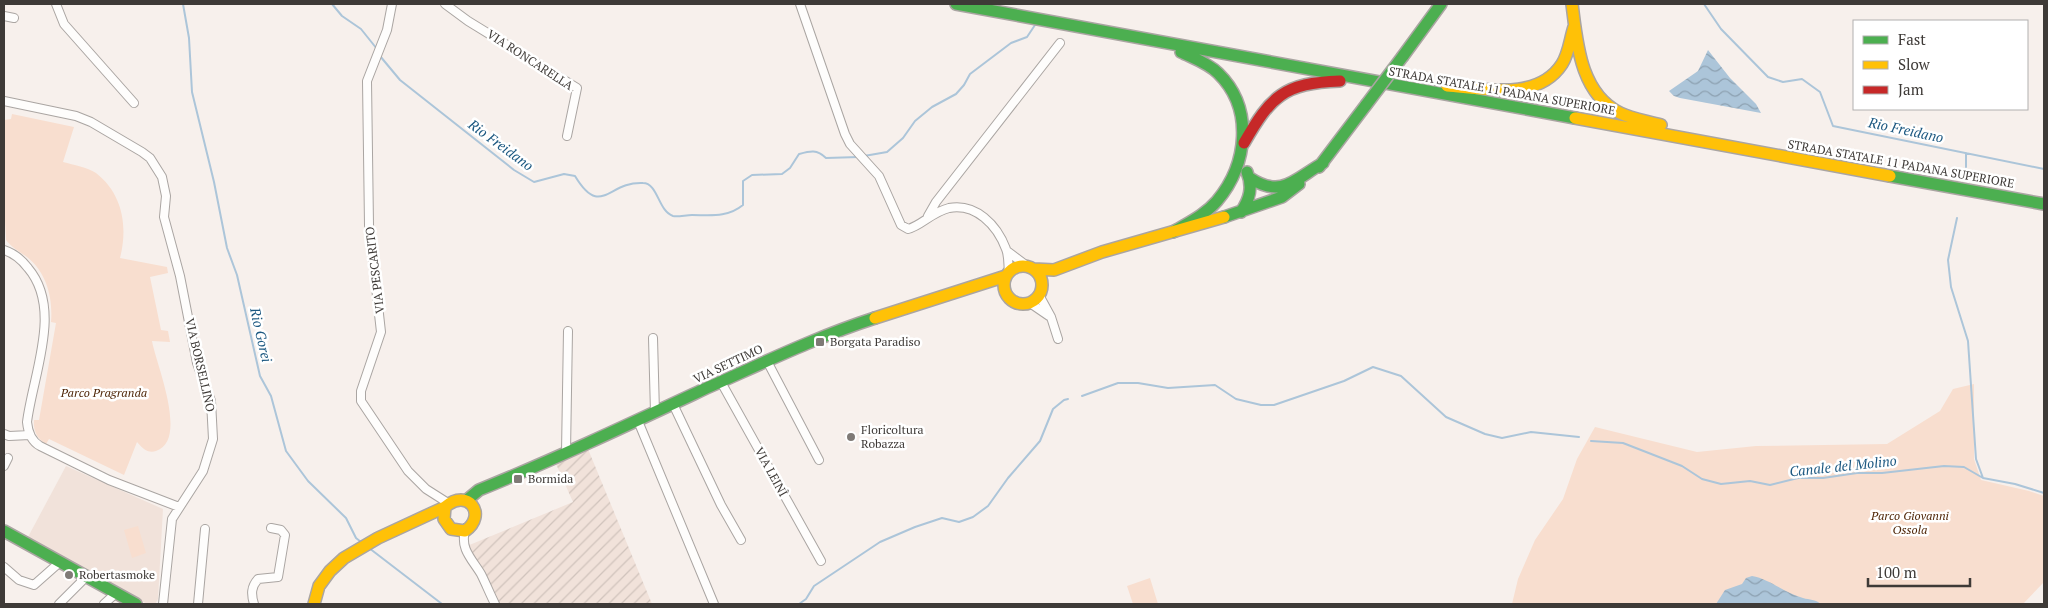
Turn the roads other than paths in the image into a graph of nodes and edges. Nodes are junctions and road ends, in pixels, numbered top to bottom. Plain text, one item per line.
1 (56, 4) edge
2 (392, 4) edge
3 (445, 4) edge
4 (800, 4) edge
5 (956, 4) edge
6 (1000, 4) edge
7 (1441, 4) edge
8 (1572, 4) edge
9 (4, 16) edge
10 (14, 18) dead end
11 (1575, 26) junction
12 (1146, 40) junction
13 (1060, 43) dead end
14 (1367, 81) junction
15 (1448, 86) junction
16 (4, 101) edge
17 (134, 103) dead end
18 (1661, 125) junction
19 (568, 136) dead end
20 (1243, 147) junction
21 (1323, 163) junction
22 (1250, 178) junction
23 (2044, 196) edge
24 (938, 199) junction
25 (2044, 204) edge
26 (946, 209) junction
27 (1241, 212) junction
28 (928, 216) junction
29 (1173, 232) junction
30 (4, 250) edge
31 (1007, 251) junction
32 (1030, 268) junction
33 (1054, 270) junction
34 (1008, 274) junction
35 (984, 284) junction
36 (1004, 288) junction
37 (1040, 290) junction
38 (1030, 303) junction
39 (1051, 317) junction
40 (568, 331) dead end
41 (653, 338) dead end
42 (1058, 339) dead end
43 (767, 361) junction
44 (721, 382) junction
45 (673, 404) junction
46 (655, 412) junction
47 (638, 421) junction
48 (4, 434) edge
49 (30, 435) junction
50 (566, 452) junction
51 (819, 460) dead end
52 (456, 505) junction
53 (179, 507) junction
54 (271, 528) dead end
55 (205, 529) dead end
56 (4, 531) edge
57 (460, 531) junction
58 (741, 540) dead end
59 (821, 561) dead end
60 (60, 562) junction
61 (5, 570) edge
62 (86, 577) junction
63 (116, 593) junction
64 (58, 604) edge
65 (104, 604) edge
66 (136, 604) edge
67 (162, 604) edge
68 (198, 604) edge
69 (254, 604) edge
70 (314, 604) edge
71 (495, 604) edge
72 (714, 604) edge

1 - 17 street
2 - 52 street, VIA PESCARITO
3 - 19 street, VIA RONCARELLA
4 - 28 street
5 - 12 main road, STRADA STATALE 11 PADANA SUPERIORE
6 - 15 main road, STRADA STATALE 11 PADANA SUPERIORE
7 - 21 main road, bridge
8 - 11 main road
9 - 10 street
11 - 15 main road
11 - 18 main road
12 - 14 main road, STRADA STATALE 11 PADANA SUPERIORE
12 - 20 main road
13 - 24 street
14 - 20 main road
14 - 25 main road, STRADA STATALE 11 PADANA SUPERIORE
15 - 18 main road, STRADA STATALE 11 PADANA SUPERIORE
16 - 53 street, VIA BORSELLINO
18 - 23 main road, STRADA STATALE 11 PADANA SUPERIORE
20 - 22 main road
20 - 29 main road
21 - 22 main road
21 - 27 main road
22 - 27 main road
24 - 26 street
24 - 28 street
26 - 28 street
26 - 31 street
27 - 29 main road
29 - 33 main road
30 - 49 street
31 - 32 street
31 - 34 street
32 - 33 main road
32 - 34 main road
32 - 37 main road
33 - 37 main road
34 - 35 main road, VIA SETTIMO
34 - 36 main road
35 - 36 main road
35 - 43 main road, VIA SETTIMO
36 - 38 main road
37 - 38 main road
37 - 39 street
38 - 39 street
39 - 42 street
40 - 50 street
41 - 46 street
43 - 44 main road, VIA SETTIMO
43 - 51 street
44 - 45 main road, VIA SETTIMO
44 - 59 street, VIA LEINÌ
45 - 46 main road, VIA SETTIMO
45 - 58 street
46 - 47 main road, VIA SETTIMO
47 - 50 main road, VIA SETTIMO
47 - 72 street
48 - 49 street
49 - 53 street
50 - 52 main road, VIA SETTIMO
52 - 57 main road
52 - 57 main road
52 - 70 main road
53 - 67 street, VIA BORSELLINO
54 - 69 street
55 - 68 street
56 - 60 main road
57 - 71 street
60 - 61 street
60 - 62 main road
62 - 63 main road
62 - 64 street
63 - 65 street
63 - 66 main road

